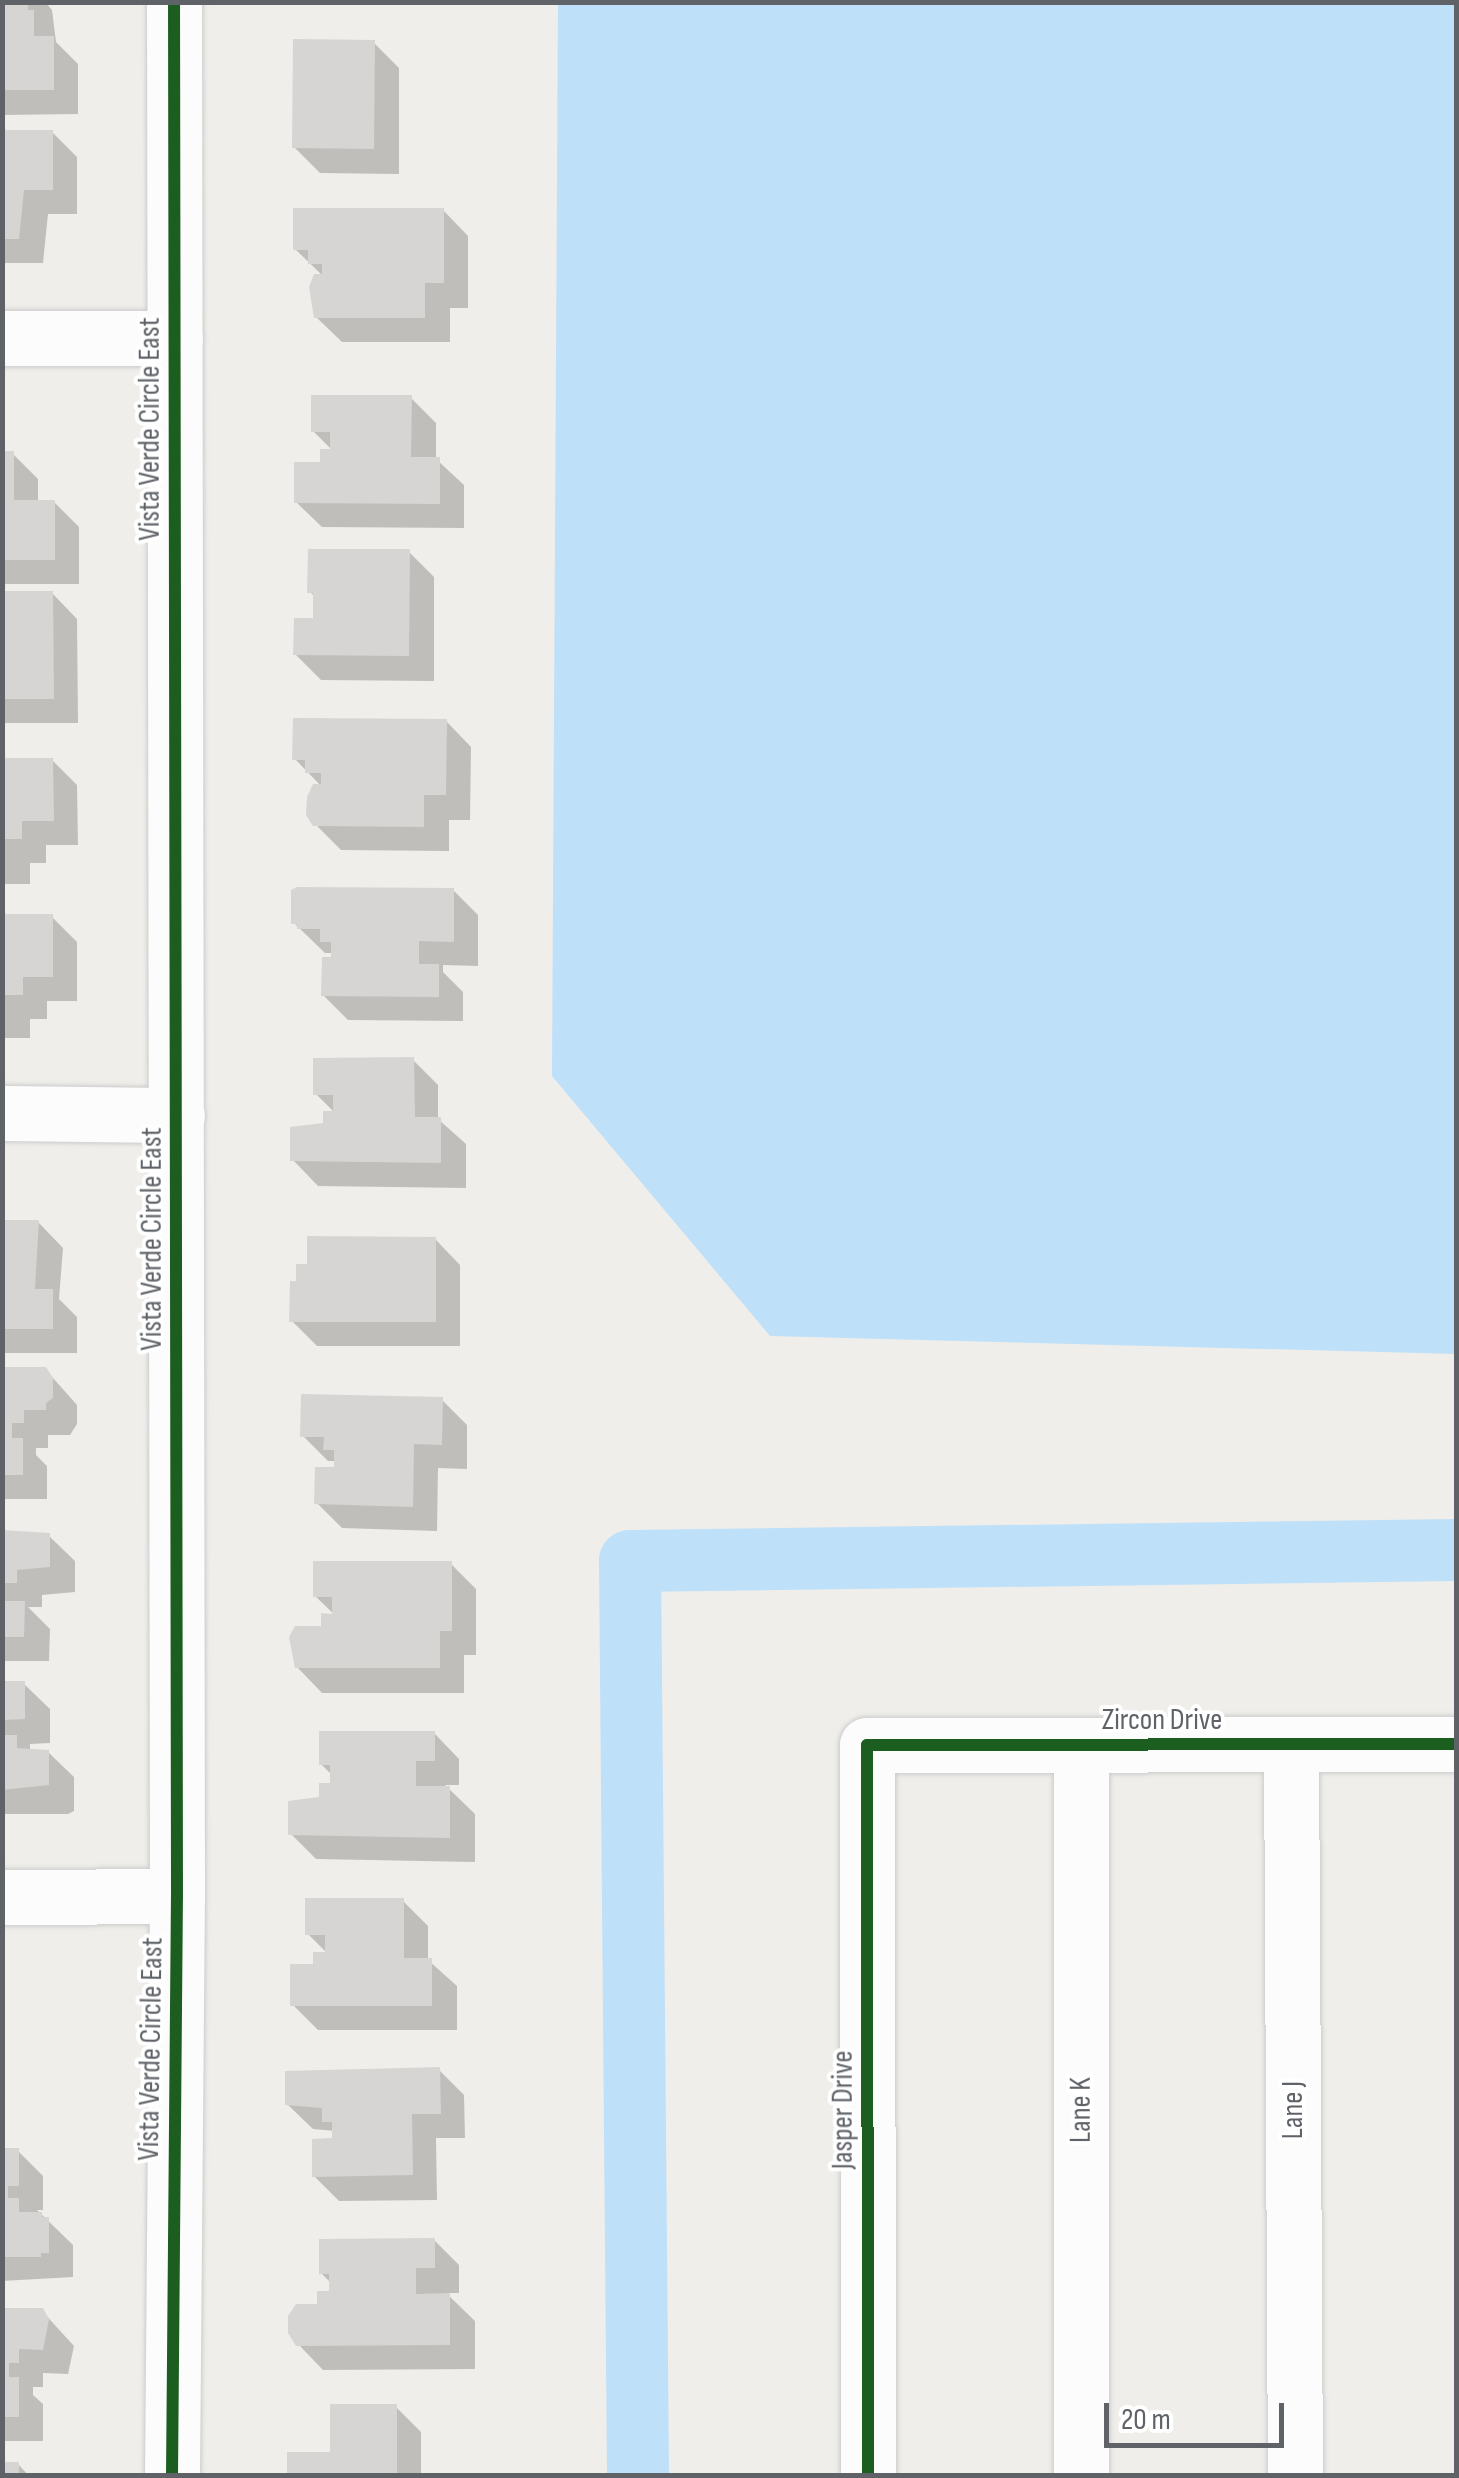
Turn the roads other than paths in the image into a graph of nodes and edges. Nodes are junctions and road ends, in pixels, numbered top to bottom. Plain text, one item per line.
1 (174, 2) edge
2 (2, 338) edge
3 (175, 338) junction
4 (2, 1114) edge
5 (176, 1115) junction
6 (1456, 1744) edge
7 (868, 1745) joint
8 (1081, 1745) junction
9 (1291, 1745) junction
10 (178, 1896) junction
11 (2, 1897) edge
12 (172, 2476) edge
13 (868, 2476) edge
14 (1081, 2476) edge
15 (1295, 2476) edge

1 - 3 street, Vista Verde Circle East
2 - 3 street
3 - 5 street, Vista Verde Circle East
4 - 5 street
5 - 10 street, Vista Verde Circle East
6 - 9 street, Zircon Drive
7 - 8 street, Zircon Drive
7 - 13 street, Jasper Drive
8 - 9 street, Zircon Drive
8 - 14 street, Lane K
9 - 15 street, Lane J
10 - 11 street
10 - 12 street, Vista Verde Circle East

